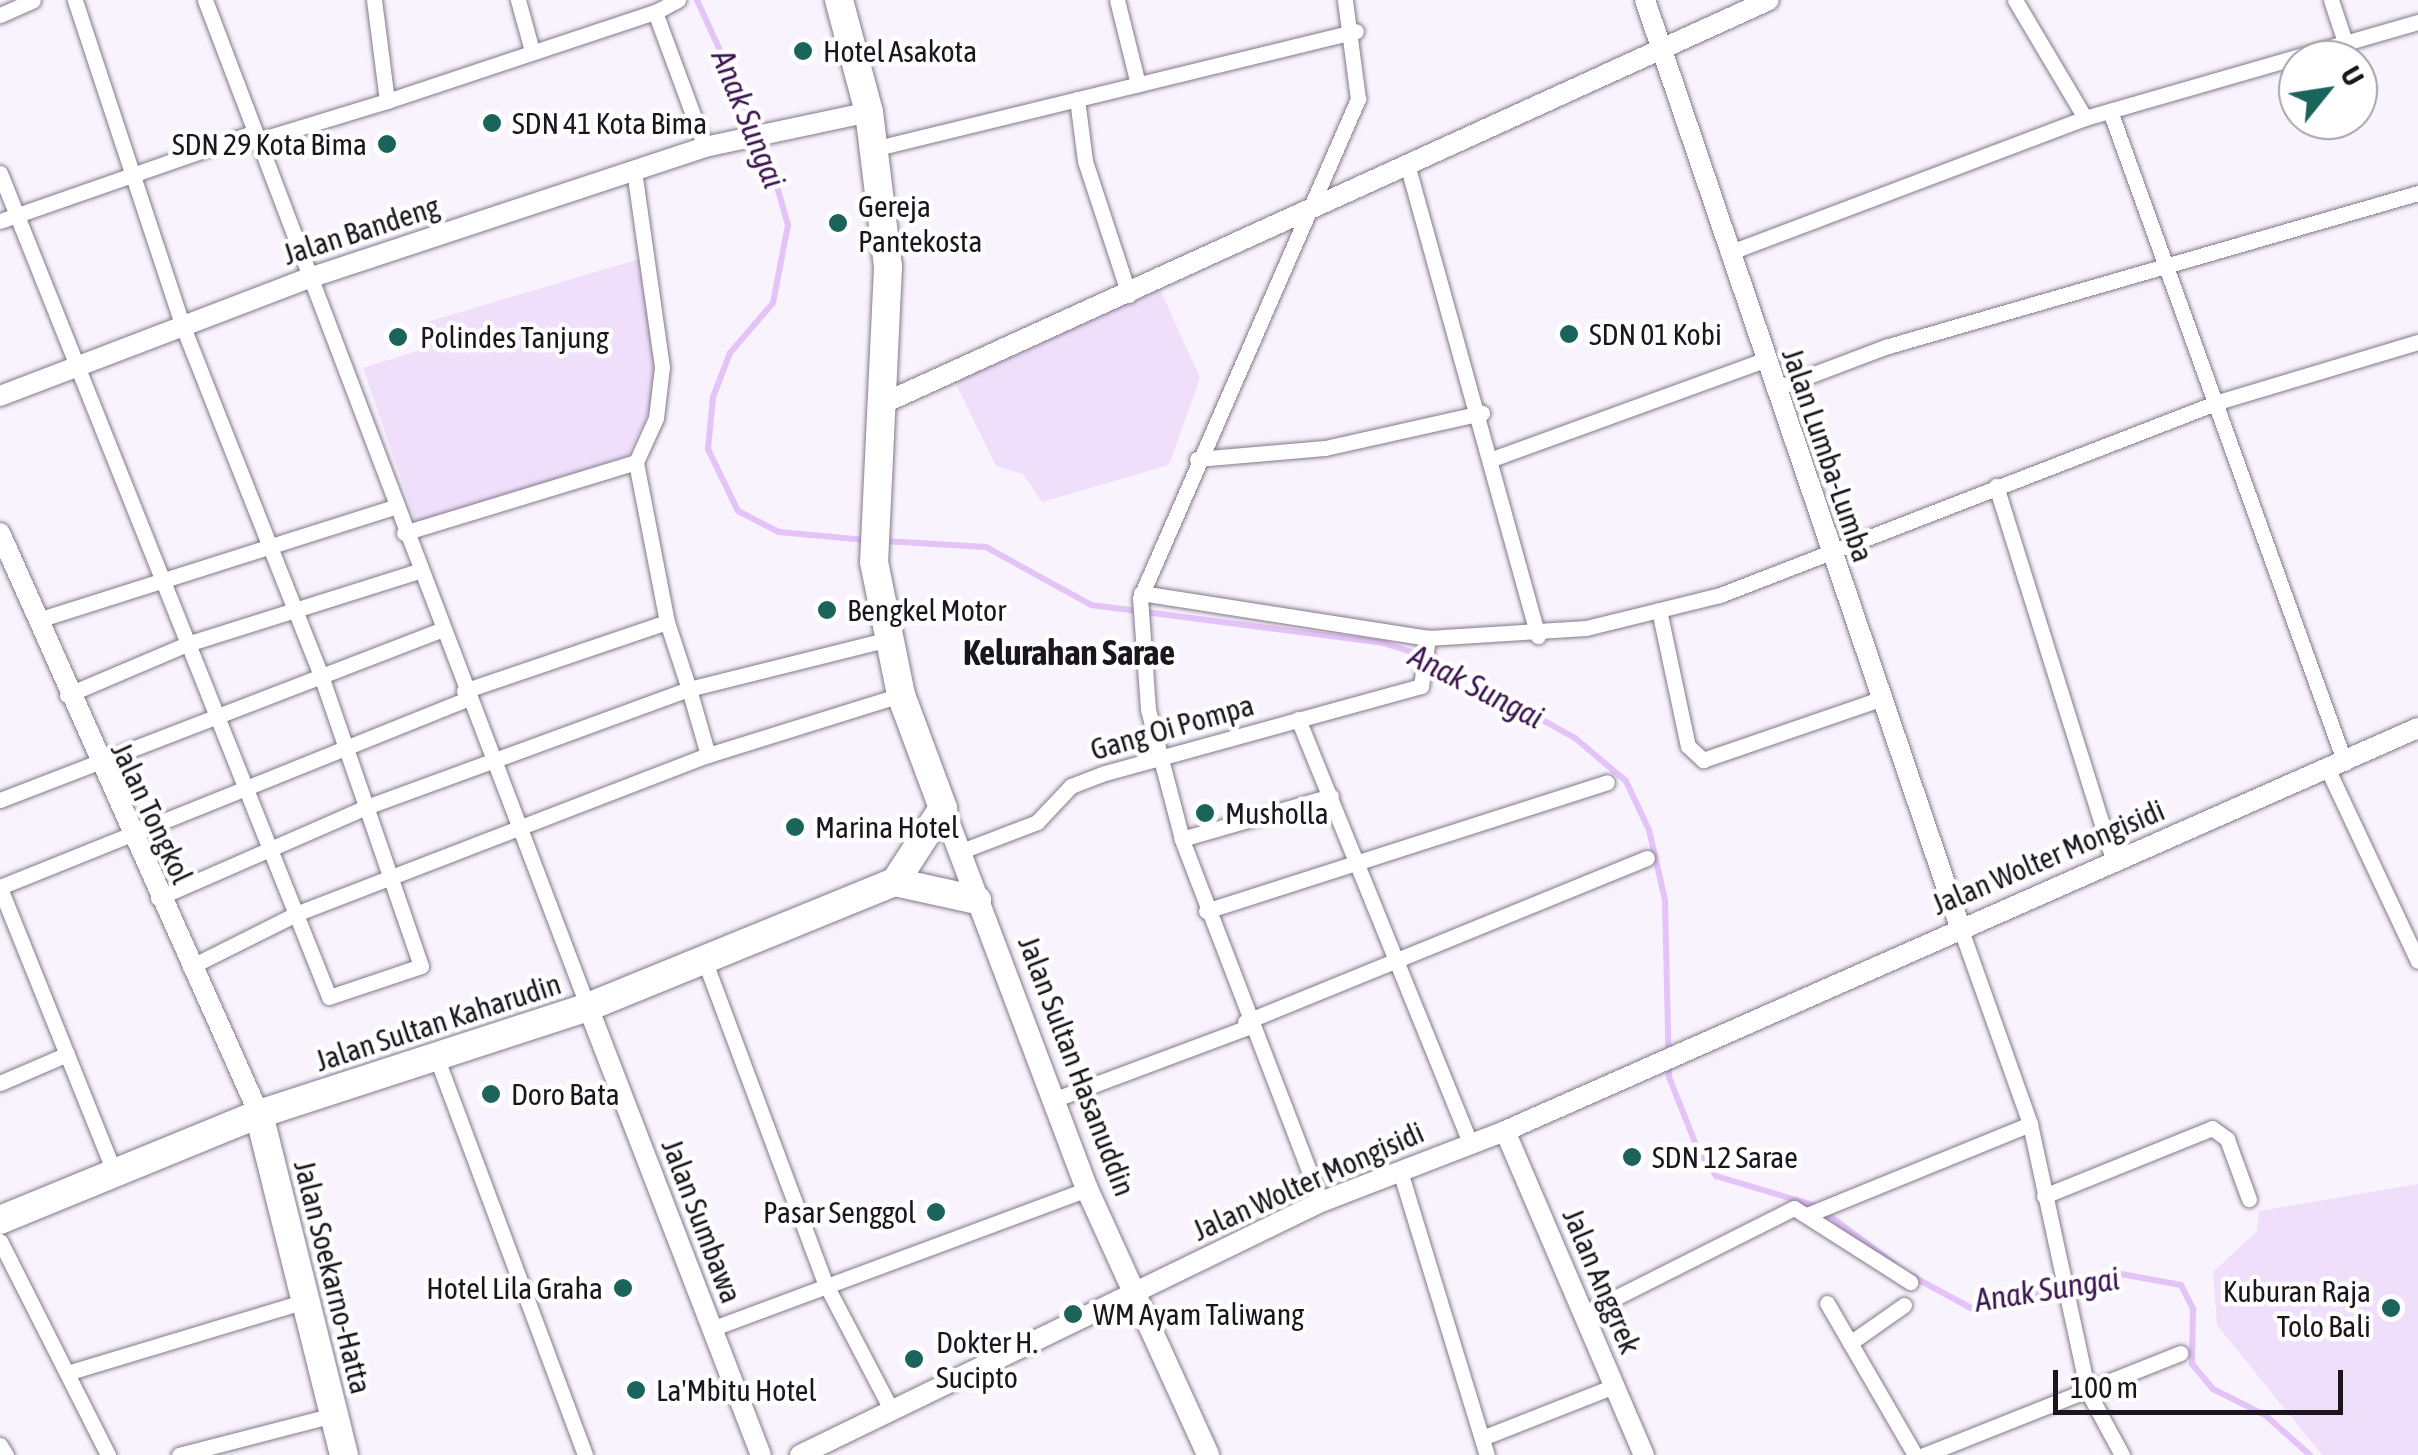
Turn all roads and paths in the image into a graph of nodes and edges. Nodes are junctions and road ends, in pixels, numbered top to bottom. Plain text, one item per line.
1 (33, 0) edge
2 (75, 0) edge
3 (204, 0) edge
4 (374, 0) edge
5 (518, 0) edge
6 (678, 0) edge
7 (840, 0) edge
8 (1117, 0) edge
9 (1345, 0) edge
10 (1644, 0) edge
11 (1769, 0) edge
12 (2015, 0) edge
13 (2331, 0) edge
14 (655, 12) junction
15 (0, 15) edge
16 (2418, 22) edge
17 (1356, 31) junction
18 (2344, 40) edge
19 (2352, 40) edge
20 (1661, 48) junction
21 (532, 51) junction
22 (2278, 62) edge
23 (1138, 84) junction
24 (1077, 100) junction
25 (387, 101) junction
26 (2110, 111) junction
27 (869, 112) junction
28 (2085, 118) junction
29 (255, 137) junction
30 (705, 147) junction
31 (873, 148) junction
32 (1407, 164) junction
33 (634, 171) junction
34 (0, 173) edge
35 (138, 176) junction
36 (2418, 193) edge
37 (1305, 212) junction
38 (17, 215) junction
39 (0, 220) edge
40 (1728, 253) junction
41 (2166, 273) junction
42 (309, 278) junction
43 (1129, 295) junction
44 (182, 324) junction
45 (2418, 342) edge
46 (1764, 360) junction
47 (72, 368) junction
48 (1774, 389) junction
49 (0, 396) edge
50 (2218, 402) junction
51 (884, 403) junction
52 (1482, 413) junction
53 (1495, 458) junction
54 (1197, 459) junction
55 (636, 462) junction
56 (1996, 486) junction
57 (394, 506) junction
58 (0, 533) edge
59 (404, 533) junction
60 (266, 542) junction
61 (1828, 551) junction
62 (418, 571) junction
63 (158, 575) junction
64 (1141, 596) junction
65 (293, 608) junction
66 (1659, 610) junction
67 (38, 620) junction
68 (667, 622) junction
69 (441, 630) junction
70 (1538, 636) junction
71 (886, 640) junction
72 (187, 644) junction
73 (1427, 650) junction
74 (320, 674) junction
75 (689, 689) junction
76 (68, 695) junction
77 (465, 695) junction
78 (901, 695) junction
79 (1880, 700) junction
80 (215, 717) junction
81 (1298, 719) junction
82 (2418, 728) edge
83 (344, 745) junction
84 (708, 756) junction
85 (1158, 758) junction
86 (94, 760) junction
87 (491, 760) junction
88 (2337, 766) junction
89 (1607, 782) dead end
90 (242, 784) junction
91 (1331, 796) junction
92 (0, 800) edge
93 (369, 806) junction
94 (943, 808) junction
95 (517, 830) junction
96 (126, 834) junction
97 (1182, 839) junction
98 (271, 850) junction
99 (959, 852) junction
100 (1647, 858) dead end
101 (2114, 862) junction
102 (1360, 866) junction
103 (393, 876) junction
104 (895, 882) junction
105 (0, 887) edge
106 (158, 898) junction
107 (978, 900) junction
108 (1206, 911) junction
109 (298, 913) junction
110 (1960, 926) junction
111 (2418, 961) edge
112 (704, 962) junction
113 (1399, 962) junction
114 (190, 966) junction
115 (588, 1007) junction
116 (1246, 1024) junction
117 (67, 1054) junction
118 (437, 1059) junction
119 (0, 1083) edge
120 (1053, 1100) junction
121 (258, 1114) junction
122 (2030, 1124) junction
123 (1505, 1131) junction
124 (1470, 1144) junction
125 (113, 1169) junction
126 (1400, 1171) junction
127 (1088, 1189) junction
128 (2044, 1196) junction
129 (2250, 1199) dead end
130 (1321, 1202) junction
131 (1807, 1215) junction
132 (0, 1220) edge
133 (0, 1241) edge
134 (825, 1282) junction
135 (1910, 1282) dead end
136 (1137, 1292) junction
137 (306, 1302) junction
138 (1827, 1303) dead end
139 (1904, 1305) dead end
140 (1583, 1314) junction
141 (711, 1329) junction
142 (1850, 1343) junction
143 (2180, 1353) dead end
144 (66, 1373) junction
145 (1614, 1386) junction
146 (2088, 1392) junction
147 (892, 1412) junction
148 (334, 1415) junction
149 (1482, 1438) junction
150 (0, 1445) edge
151 (6, 1455) edge
152 (108, 1455) edge
153 (179, 1455) edge
154 (344, 1455) edge
155 (584, 1455) edge
156 (760, 1455) edge
157 (800, 1455) edge
158 (1208, 1455) edge
159 (1488, 1455) edge
160 (1644, 1455) edge
161 (1915, 1455) edge
162 (1924, 1455) edge
163 (2122, 1455) edge

1 - 15 street
2 - 35 street
3 - 29 street
4 - 25 street
5 - 21 street
6 - 14 street
7 - 27 highway, Jalan Sultan Hasanuddin
8 - 23 street
9 - 17 street
10 - 20 street, Jalan Lumba-Lumba
11 - 20 street
12 - 28 street
13 - 18 street
14 - 21 street
14 - 30 street
16 - 19 street
17 - 23 street
17 - 37 street
20 - 32 street
20 - 40 street, Jalan Lumba-Lumba
21 - 25 street
22 - 26 street
23 - 24 street
24 - 31 street
24 - 43 street
25 - 29 street
26 - 28 street
26 - 41 street
27 - 30 street, Jalan Bandeng
27 - 31 highway, Jalan Sultan Hasanuddin
28 - 40 street
29 - 35 street
29 - 42 street
30 - 33 street, Jalan Bandeng
31 - 51 highway, Jalan Sultan Hasanuddin
32 - 37 street
32 - 52 street
33 - 42 street, Jalan Bandeng
33 - 55 street
34 - 38 street
35 - 38 street
35 - 44 street
36 - 41 street
37 - 43 street
37 - 54 street
38 - 39 street
38 - 47 street
40 - 46 street, Jalan Lumba-Lumba
41 - 48 street
41 - 50 street
42 - 44 street, Jalan Bandeng
42 - 57 street
43 - 51 street
44 - 47 street, Jalan Bandeng
44 - 60 street
45 - 50 street
46 - 48 street, Jalan Lumba-Lumba
46 - 53 street
47 - 49 street, Jalan Bandeng
47 - 63 street
48 - 61 street, Jalan Lumba-Lumba
50 - 56 street
50 - 88 street
51 - 71 highway, Jalan Sultan Hasanuddin
52 - 53 street
52 - 54 street
53 - 70 street
54 - 64 street
55 - 59 street
55 - 68 street
56 - 61 street
56 - 101 street
57 - 59 street
57 - 60 street
58 - 67 street, Jalan Tongkol
59 - 62 street
60 - 63 street
60 - 65 street
61 - 66 street
61 - 79 street, Jalan Lumba-Lumba
62 - 65 street
62 - 69 street
63 - 67 street
63 - 72 street
64 - 73 street
64 - 85 street
65 - 72 street
65 - 74 street
66 - 70 street
66 - 79 street
67 - 76 street, Jalan Tongkol
68 - 75 street
68 - 77 street
69 - 74 street
69 - 77 street
70 - 73 street
71 - 75 street
71 - 78 highway, Jalan Sultan Hasanuddin
72 - 76 street
72 - 80 street
73 - 81 street, Gang Oi Pompa
74 - 80 street
74 - 83 street
75 - 84 street
75 - 87 street
76 - 86 street, Jalan Tongkol
77 - 83 street
77 - 87 street
78 - 84 street
78 - 94 highway, Jalan Sultan Hasanuddin
79 - 110 street, Jalan Lumba-Lumba
80 - 86 street
80 - 90 street
81 - 85 street, Gang Oi Pompa
81 - 91 street
82 - 88 street, Jalan Wolter Mongisidi
83 - 90 street
83 - 93 street
84 - 95 street
85 - 97 street
85 - 99 street, Gang Oi Pompa
86 - 92 street
86 - 96 street, Jalan Tongkol
87 - 93 street
87 - 95 street
88 - 101 street, Jalan Wolter Mongisidi
88 - 111 street
89 - 102 street
90 - 96 street
90 - 98 street
91 - 97 street
91 - 102 street
93 - 98 street
93 - 103 street
94 - 99 main road, Jalan Sultan Hasanuddin
94 - 104 highway
95 - 103 street
95 - 115 street
96 - 105 street
96 - 106 street, Jalan Tongkol
97 - 108 street
98 - 106 street
98 - 109 street
99 - 107 main road, Jalan Sultan Hasanuddin
100 - 113 street
101 - 110 street, Jalan Wolter Mongisidi
102 - 108 street
102 - 113 street
103 - 109 street
103 - 109 street
104 - 107 highway
104 - 112 highway, Jalan Sultan Kaharudin
105 - 117 street
106 - 114 street, Jalan Tongkol
107 - 120 main road, Jalan Sultan Hasanuddin
108 - 116 street
109 - 114 street
110 - 122 street
110 - 123 street, Jalan Wolter Mongisidi
112 - 115 highway, Jalan Sultan Kaharudin
112 - 134 street
113 - 116 street
113 - 124 street
114 - 121 street, Jalan Tongkol
115 - 118 highway, Jalan Sultan Kaharudin
115 - 141 street, Jalan Sumbawa
116 - 120 street
116 - 130 street
117 - 119 street
117 - 125 street
118 - 121 highway, Jalan Sultan Kaharudin
118 - 155 street
120 - 127 main road, Jalan Sultan Hasanuddin
121 - 125 highway, Jalan Sultan Kaharudin
121 - 137 highway, Jalan Soekarno-Hatta
122 - 128 street
122 - 131 street
123 - 124 street, Jalan Wolter Mongisidi
123 - 140 street, Jalan Anggrek
124 - 126 street, Jalan Wolter Mongisidi
125 - 132 highway, Jalan Sultan Kaharudin
126 - 130 street, Jalan Wolter Mongisidi
126 - 149 street
127 - 134 street
127 - 136 main road, Jalan Sultan Hasanuddin
128 - 129 street
128 - 146 street
130 - 136 street, Jalan Wolter Mongisidi
131 - 135 street
131 - 140 street
133 - 144 street
134 - 141 street
134 - 147 street
136 - 147 street, Jalan Wolter Mongisidi
136 - 158 main road, Jalan Sultan Hasanuddin
137 - 144 street
137 - 148 highway, Jalan Soekarno-Hatta
138 - 142 street
139 - 142 street
140 - 145 street, Jalan Anggrek
141 - 156 street, Jalan Sumbawa
142 - 161 street
143 - 146 street
144 - 152 street
145 - 149 street
145 - 160 street, Jalan Anggrek
146 - 162 street
146 - 163 street
147 - 157 street, Jalan Wolter Mongisidi
148 - 153 street
148 - 154 highway, Jalan Soekarno-Hatta
149 - 159 street
150 - 151 street

